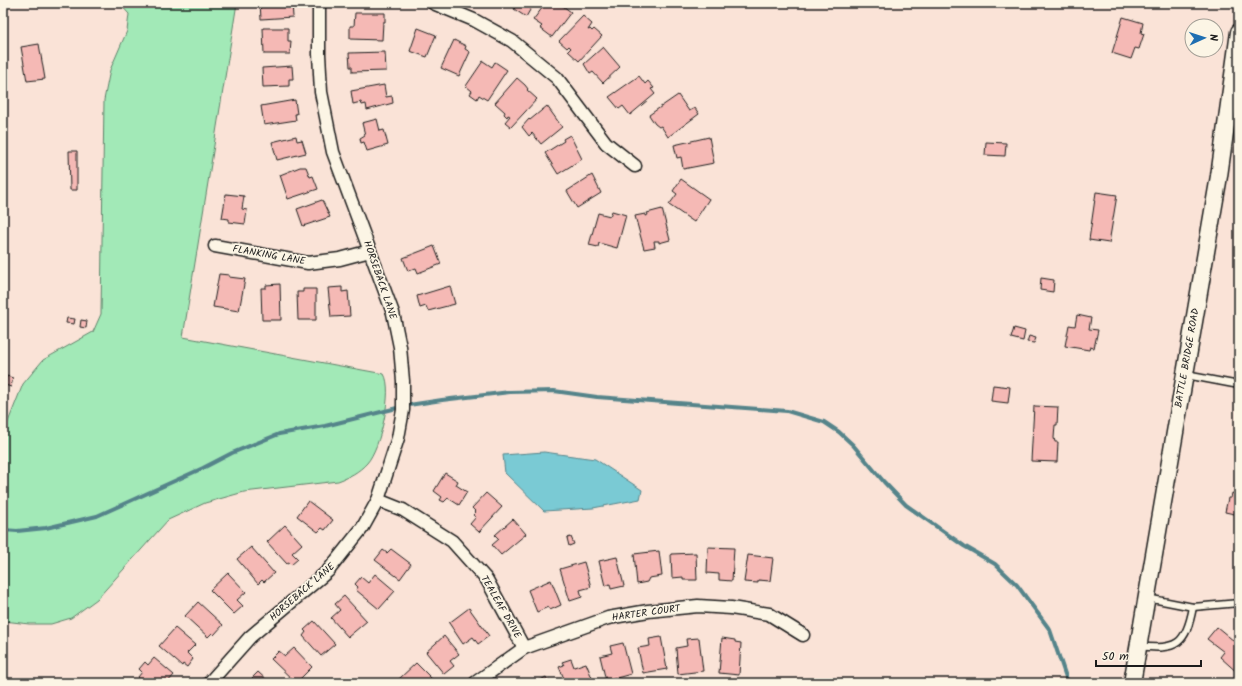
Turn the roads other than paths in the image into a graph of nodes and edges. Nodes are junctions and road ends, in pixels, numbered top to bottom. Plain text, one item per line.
1 (319, 3) edge
2 (433, 3) edge
3 (1239, 32) edge
4 (635, 166) dead end
5 (215, 246) dead end
6 (370, 251) junction
7 (1184, 374) junction
8 (1239, 385) edge
9 (378, 500) junction
10 (1147, 598) junction
11 (1239, 603) edge
12 (1192, 607) junction
13 (802, 635) dead end
14 (1138, 646) junction
15 (524, 648) junction
16 (209, 683) edge
17 (475, 683) edge
18 (1132, 683) edge

1 - 6 street, HORSEBACK LANE
2 - 4 street
3 - 7 street, BATTLE BRIDGE ROAD
5 - 6 street, FLANKING LANE
6 - 9 street, HORSEBACK LANE
7 - 8 lane
7 - 10 street, BATTLE BRIDGE ROAD
9 - 15 street, TEALEAF DRIVE
9 - 16 street, HORSEBACK LANE
10 - 12 lane
10 - 14 street, BATTLE BRIDGE ROAD
11 - 12 lane
12 - 14 lane
13 - 15 street, HARTER COURT
14 - 18 street, BATTLE BRIDGE ROAD
15 - 17 street, HARTER COURT

